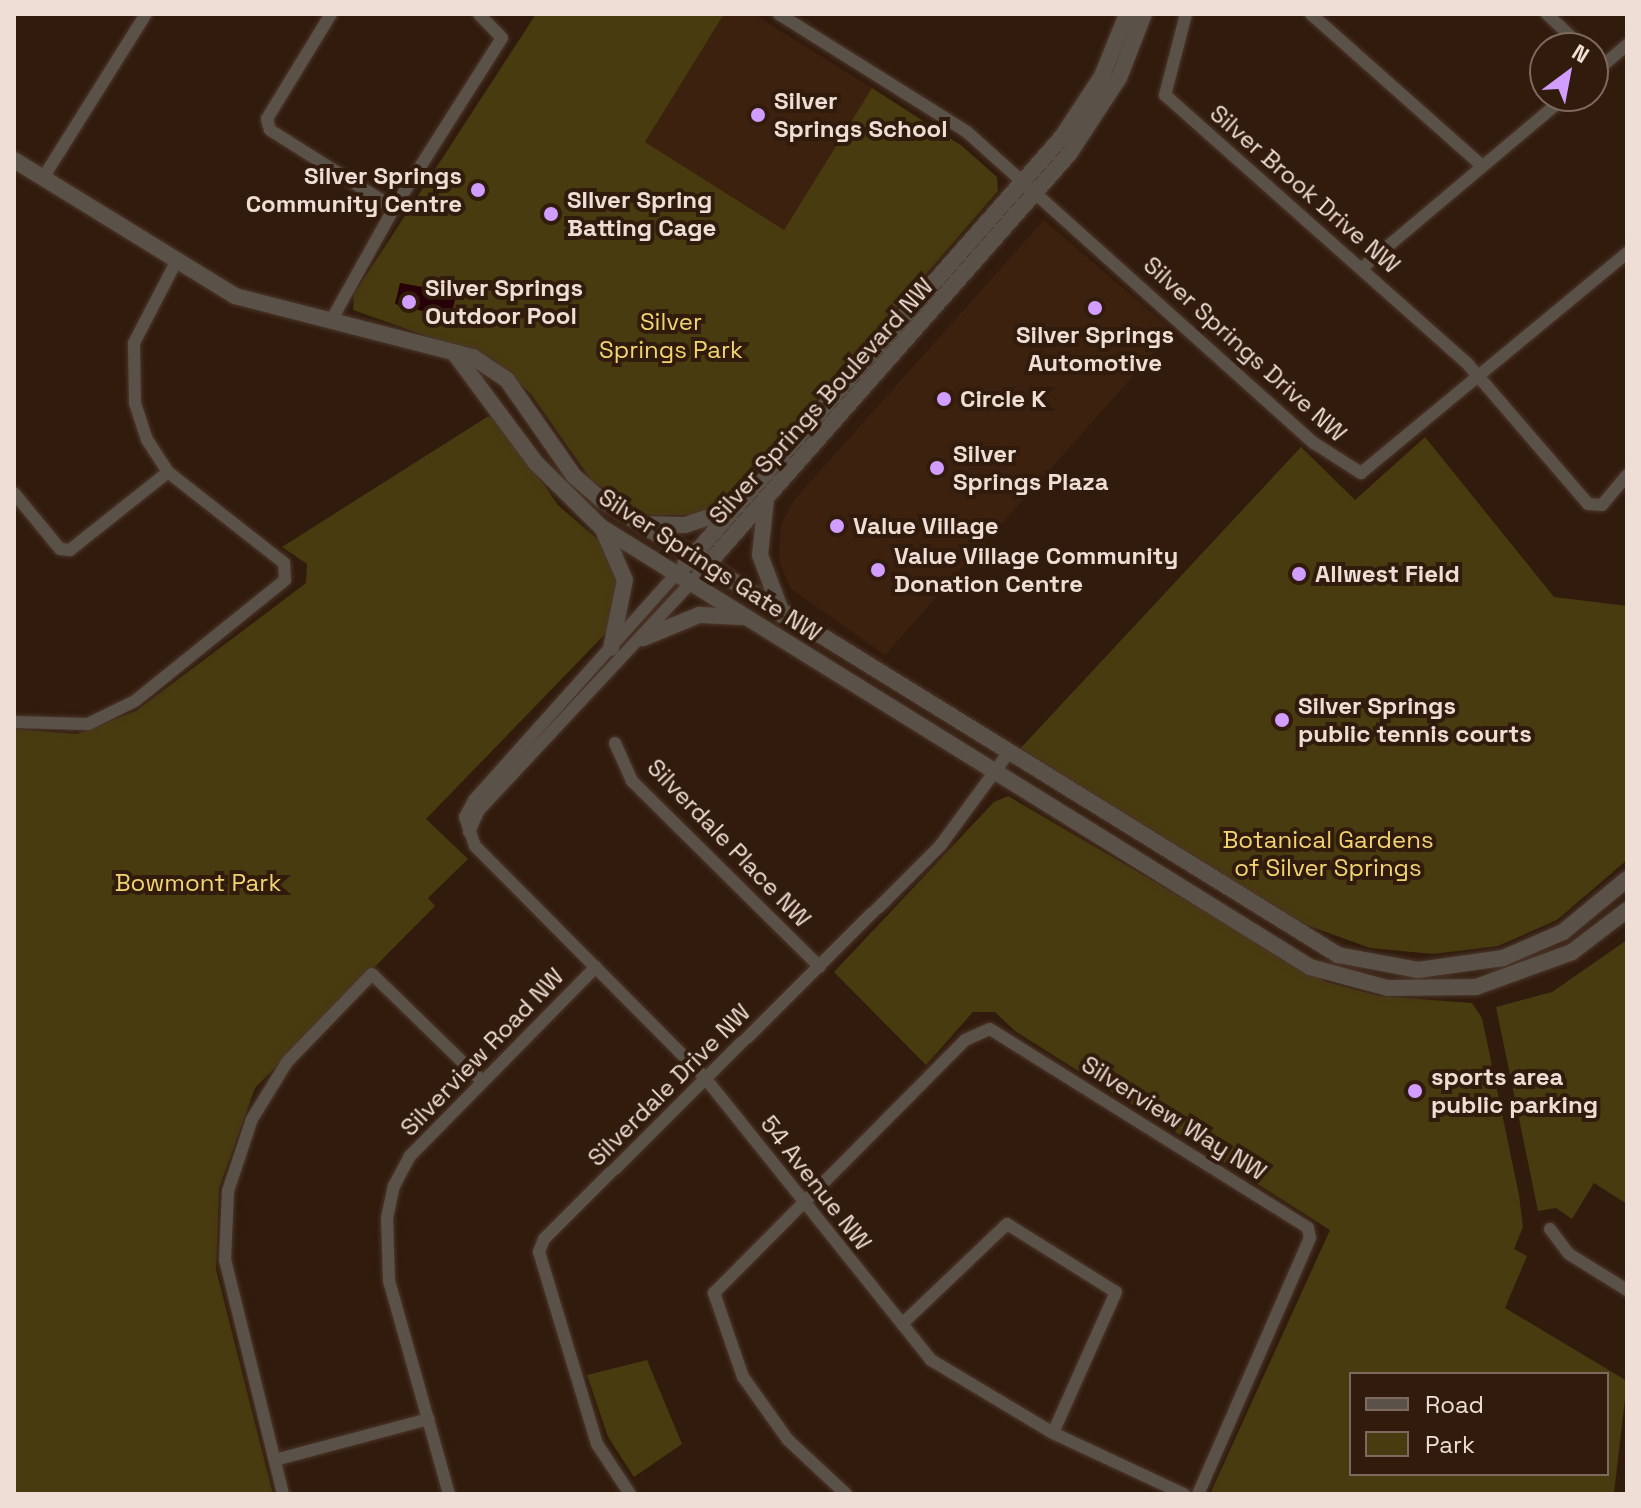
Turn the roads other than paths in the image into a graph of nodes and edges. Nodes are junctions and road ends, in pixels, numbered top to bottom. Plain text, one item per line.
1 (146, 14) edge
2 (331, 14) edge
3 (479, 14) edge
4 (779, 14) edge
5 (1127, 14) edge
6 (1144, 14) edge
7 (1186, 14) edge
8 (1311, 14) edge
9 (1547, 14) edge
10 (1566, 32) edge
11 (1627, 45) edge
12 (1609, 57) edge
13 (1547, 112) edge
14 (14, 160) edge
15 (1482, 166) junction
16 (43, 178) junction
17 (1030, 187) junction
18 (394, 208) junction
19 (1627, 253) edge
20 (176, 262) junction
21 (1362, 268) junction
22 (332, 319) junction
23 (455, 354) junction
24 (1478, 375) junction
25 (168, 472) junction
26 (1627, 475) edge
27 (14, 493) edge
28 (766, 499) junction
29 (733, 510) junction
30 (637, 524) junction
31 (601, 527) junction
32 (698, 563) junction
33 (676, 574) junction
34 (691, 583) junction
35 (745, 617) junction
36 (784, 617) junction
37 (643, 638) junction
38 (611, 648) junction
39 (14, 722) edge
40 (615, 743) dead end
41 (1006, 756) junction
42 (995, 775) junction
43 (468, 830) junction
44 (1627, 879) edge
45 (1627, 910) edge
46 (596, 967) junction
47 (820, 967) junction
48 (706, 1079) junction
49 (481, 1080) junction
50 (804, 1204) junction
51 (1550, 1229) dead end
52 (1627, 1290) edge
53 (902, 1324) junction
54 (429, 1419) junction
55 (1053, 1433) junction
56 (275, 1460) junction
57 (626, 1490) edge
58 (283, 1494) edge
59 (449, 1494) edge
60 (611, 1494) edge
61 (846, 1494) edge
62 (1184, 1494) edge
63 (1198, 1494) edge

1 - 16 street
2 - 18 street
3 - 18 street
4 - 17 street
5 - 17 street, Silver Springs Boulevard NW
6 - 17 street, Silver Springs Boulevard NW
7 - 21 street, Silver Brook Drive NW
8 - 15 street
9 - 10 street
11 - 12 street
13 - 15 street
14 - 16 street
15 - 21 street
16 - 20 street
17 - 24 street, Silver Springs Drive NW
17 - 28 street, Silver Springs Boulevard NW
17 - 29 street, Silver Springs Boulevard NW
18 - 22 street
19 - 24 street, Silver Springs Drive NW
20 - 22 street
20 - 25 street
21 - 24 street, Silver Brook Drive NW
22 - 23 street
23 - 30 street, Silver Springs Gate NW
23 - 31 street, Silver Springs Gate NW
24 - 26 street, Silver Brook Drive NW
25 - 27 street
25 - 39 street
28 - 32 street, Silver Springs Boulevard NW
28 - 36 street
29 - 30 street
29 - 32 street, Silver Springs Boulevard NW
30 - 32 street, Silver Springs Gate NW
31 - 33 street, Silver Springs Gate NW
31 - 38 street
32 - 33 street, Silver Springs Boulevard NW
32 - 34 street, Silver Springs Boulevard NW
32 - 36 street, Silver Springs Gate NW
33 - 34 street, Silver Springs Gate NW
33 - 38 street, Silver Springs Boulevard NW
34 - 35 street, Silver Springs Gate NW
34 - 37 street, Silver Springs Boulevard NW
35 - 37 street
35 - 42 street, Silver Springs Gate NW
36 - 41 street, Silver Springs Gate NW
37 - 43 street, Silver Springs Boulevard NW
38 - 43 street, Silver Springs Boulevard NW
40 - 47 street, Silverdale Place NW
41 - 42 street, Silverdale Drive NW
41 - 44 street, Silver Springs Gate NW
42 - 45 street, Silver Springs Gate NW
42 - 47 street, Silverdale Drive NW
43 - 46 street, 54 Avenue NW
46 - 48 street, 54 Avenue NW
46 - 49 street, Silverview Road NW
47 - 48 street, Silverdale Drive NW
48 - 50 street, 54 Avenue NW
48 - 57 street, Silverdale Drive NW
49 - 54 street, Silverview Road NW
49 - 56 street
50 - 53 street, 54 Avenue NW
50 - 61 street
50 - 63 street, Silverview Way NW
51 - 52 street
53 - 55 street, 54 Avenue NW
53 - 55 street
54 - 56 street
54 - 59 street, Silverview Road NW
55 - 62 street, 54 Avenue NW
56 - 58 street
57 - 60 street

